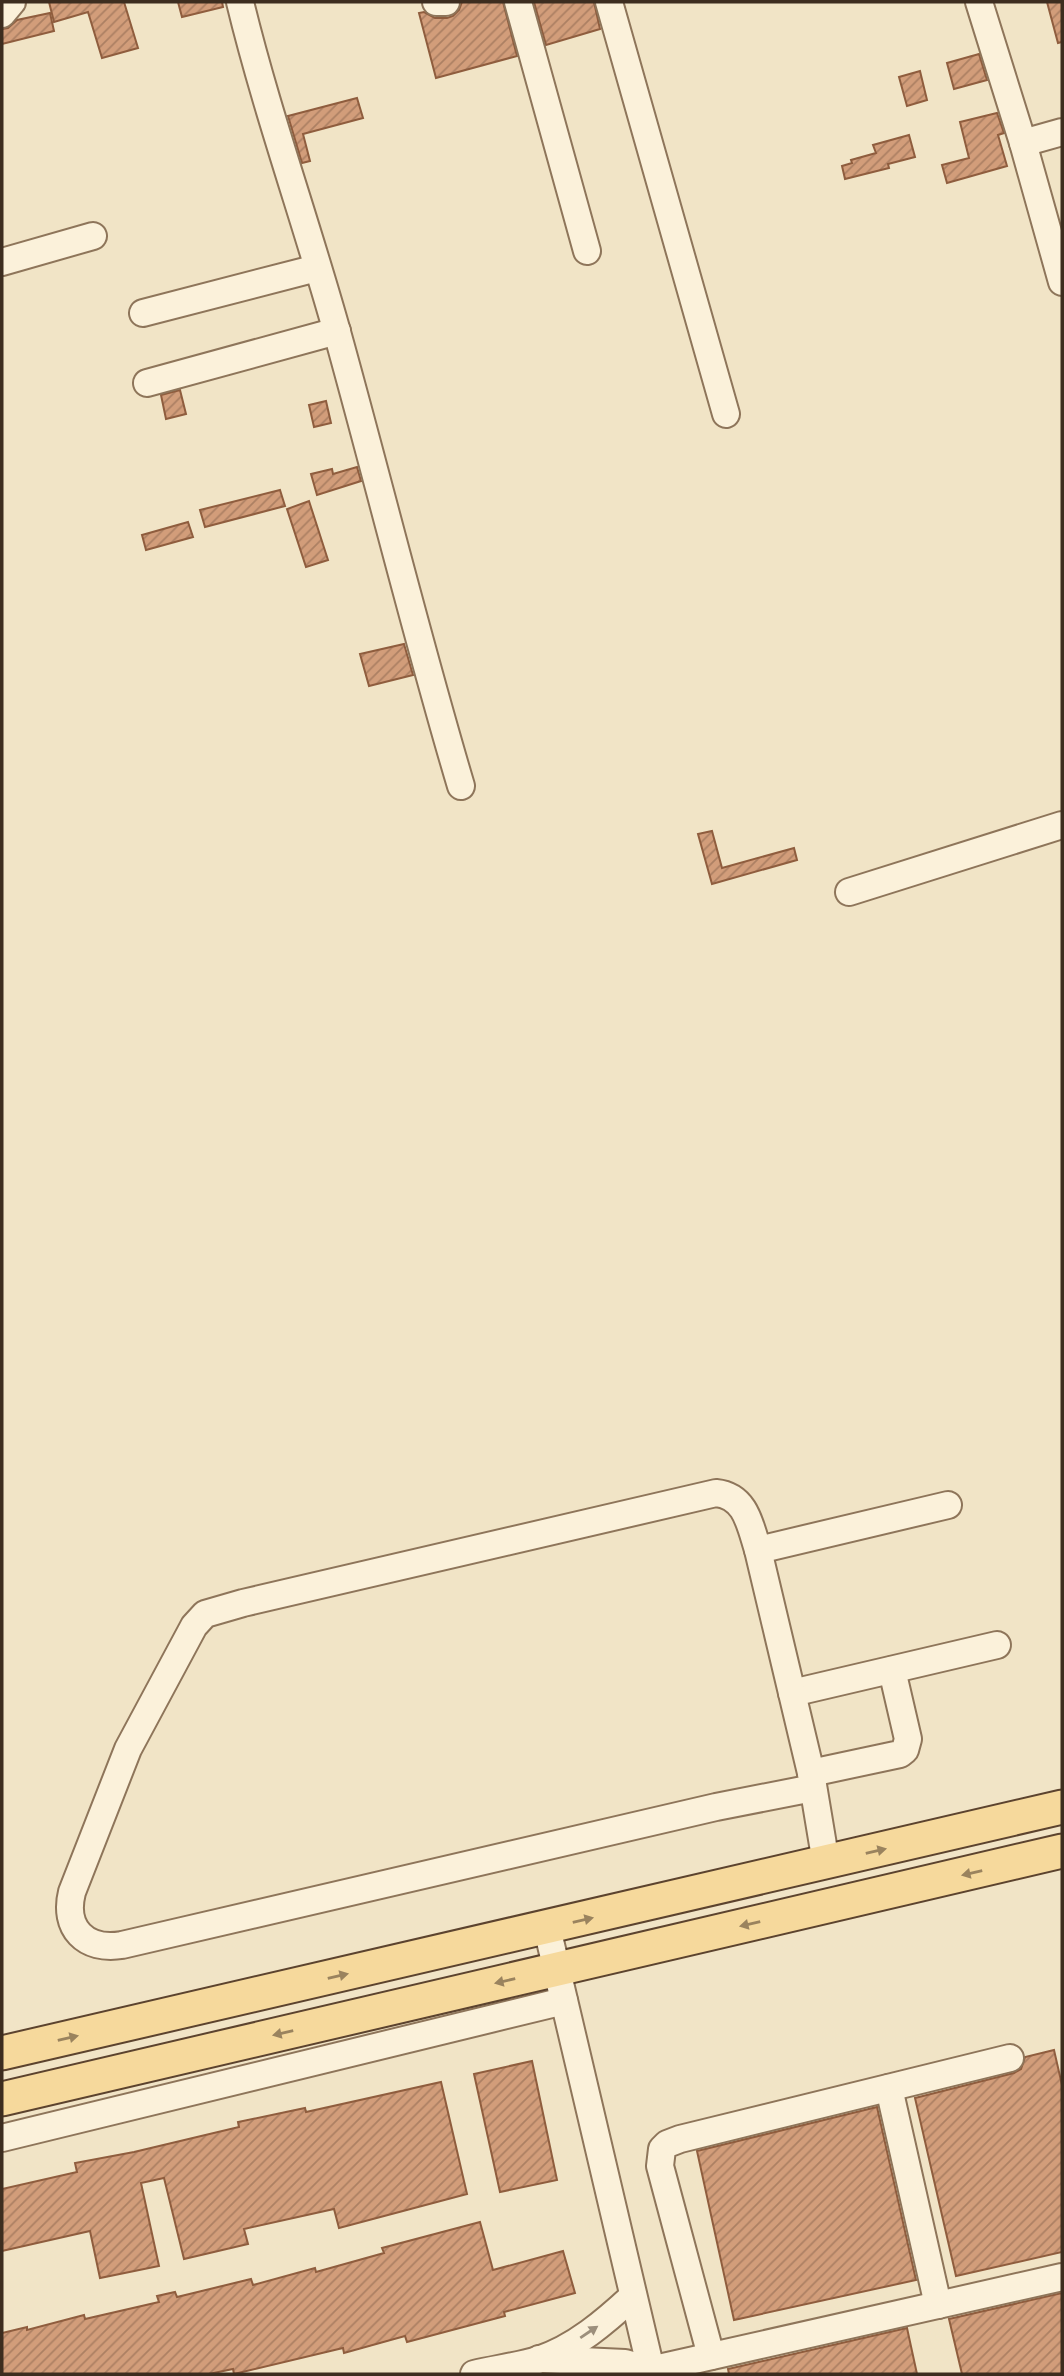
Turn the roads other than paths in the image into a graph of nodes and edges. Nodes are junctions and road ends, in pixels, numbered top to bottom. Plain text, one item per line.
1 (12, 2) edge
2 (240, 2) edge
3 (436, 2) edge
4 (446, 2) edge
5 (518, 2) edge
6 (609, 2) edge
7 (987, 4) edge
8 (2, 14) edge
9 (1062, 132) edge
10 (1023, 143) junction
11 (93, 236) dead end
12 (587, 251) dead end
13 (2, 262) edge
14 (317, 268) junction
15 (1062, 282) edge
16 (144, 313) dead end
17 (337, 331) junction
18 (147, 383) dead end
19 (726, 414) dead end
20 (461, 786) dead end
21 (1062, 825) edge
22 (849, 892) dead end
23 (948, 1505) dead end
24 (758, 1550) junction
25 (997, 1645) dead end
26 (892, 1670) junction
27 (792, 1693) junction
28 (812, 1780) junction
29 (1062, 1807) edge
30 (1062, 1851) edge
31 (1018, 1862) junction
32 (825, 1863) junction
33 (1062, 1871) edge
34 (547, 1928) junction
35 (556, 1969) junction
36 (564, 2001) junction
37 (2, 2053) edge
38 (1010, 2058) dead end
39 (889, 2088) junction
40 (2, 2098) edge
41 (2, 2138) edge
42 (1062, 2277) edge
43 (633, 2296) junction
44 (938, 2305) junction
45 (711, 2356) junction
46 (539, 2359) junction
47 (651, 2372) edge
48 (474, 2374) edge

1 - 8 street
2 - 14 street
3 - 4 street
5 - 12 street
6 - 19 street
7 - 10 street
9 - 10 street
10 - 15 street
11 - 13 street
14 - 16 street
14 - 17 street
17 - 18 street
17 - 20 street
21 - 22 street
23 - 24 street
24 - 27 street
24 - 28 street
25 - 26 street
26 - 27 street
26 - 28 street
27 - 28 street
28 - 32 street
32 -> 29 main road
30 - 31 main road
31 - 33 main road
31 -> 35 main road
34 -> 32 main road
34 - 35 street
37 -> 34 main road
35 - 36 street
35 -> 40 main road
36 - 41 street
36 - 43 street
38 - 39 street
39 - 44 street
39 - 45 street
42 - 44 street
46 -> 43 street
43 - 47 street
44 - 45 street
45 - 47 street
46 - 47 street
46 - 48 street

